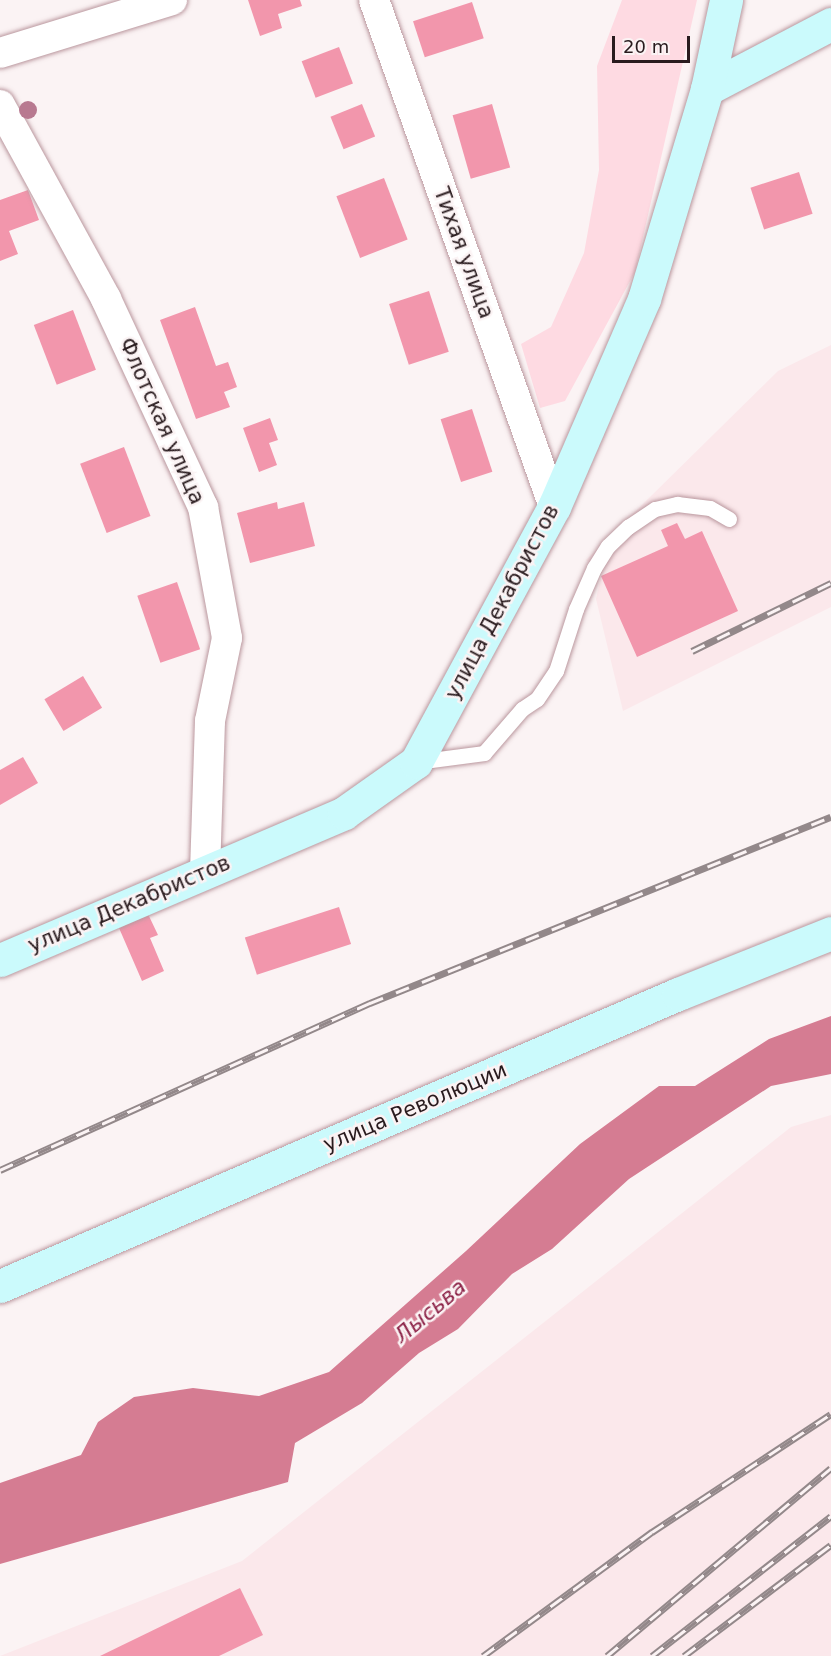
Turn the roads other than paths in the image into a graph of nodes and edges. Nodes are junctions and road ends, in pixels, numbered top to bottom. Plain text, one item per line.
1 (172, 0) edge
2 (374, 0) edge
3 (726, 0) edge
4 (831, 24) edge
5 (0, 53) edge
6 (707, 89) junction
7 (0, 105) edge
8 (554, 507) junction
9 (729, 519) dead end
10 (416, 762) junction
11 (205, 872) junction
12 (831, 933) edge
13 (0, 960) edge
14 (0, 1286) edge

1 - 5 street
2 - 8 street, Тихая улица
3 - 6 street, улица Декабристов
4 - 6 street
6 - 8 street, улица Декабристов
7 - 11 street, Флотская улица
8 - 10 street, улица Декабристов
9 - 10 lane
10 - 11 street, улица Декабристов
11 - 13 street, улица Декабристов
12 - 14 street, улица Революции

